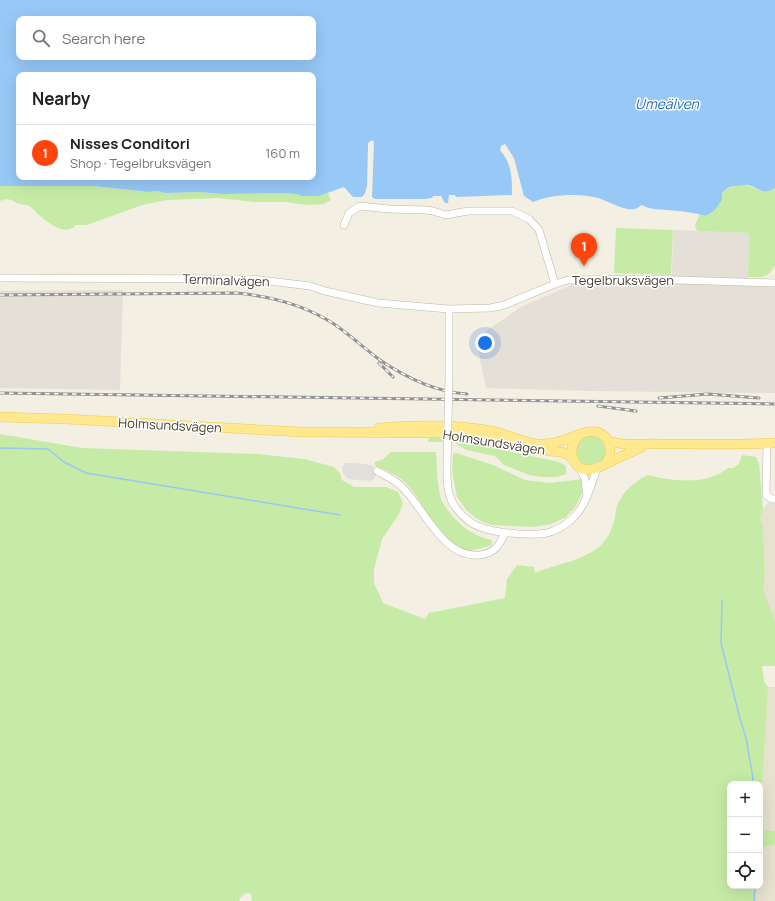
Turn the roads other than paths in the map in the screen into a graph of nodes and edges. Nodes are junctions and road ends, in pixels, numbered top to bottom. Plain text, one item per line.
1 (344, 225) dead end
2 (0, 278) edge
3 (775, 283) edge
4 (554, 284) junction
5 (449, 309) junction
6 (0, 417) edge
7 (340, 433) junction
8 (578, 436) junction
9 (608, 441) junction
10 (771, 443) edge
11 (647, 444) junction
12 (576, 462) junction
13 (601, 467) junction
14 (377, 471) dead end
15 (587, 496) junction
16 (775, 499) edge
17 (505, 532) junction

1 - 4 street
2 - 5 street, Terminalvägen
3 - 4 street, Tegelbruksvägen
4 - 5 street, Tegelbruksvägen
5 - 17 street, bridge
6 - 7 main road, Holmsundsvägen
7 - 8 main road, Holmsundsvägen
7 - 12 main road, Holmsundsvägen
8 - 9 main road, Holmsundsvägen
8 - 12 main road
9 - 11 main road, Holmsundsvägen
9 - 13 main road
10 - 11 main road, Holmsundsvägen
10 - 16 street
11 - 13 main road, Holmsundsvägen
12 - 13 main road, Holmsundsvägen
12 - 15 street
13 - 15 street
14 - 17 street
15 - 17 street

